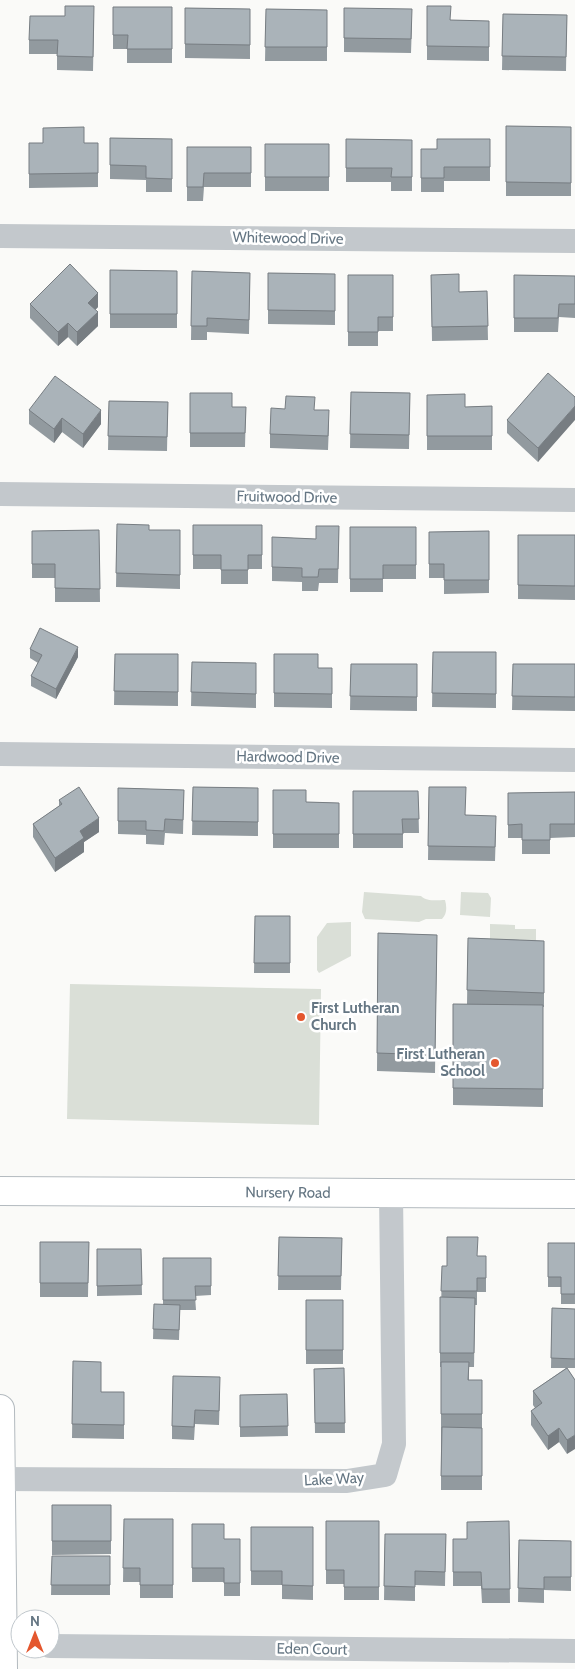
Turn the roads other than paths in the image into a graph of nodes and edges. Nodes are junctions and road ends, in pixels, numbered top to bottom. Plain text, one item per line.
1 (0, 236) edge
2 (575, 241) edge
3 (0, 494) edge
4 (575, 500) edge
5 (0, 754) edge
6 (575, 760) edge
7 (0, 1191) edge
8 (391, 1193) junction
9 (575, 1194) edge
10 (0, 1409) edge
11 (1, 1480) edge
12 (60, 1646) edge
13 (575, 1651) edge
14 (9, 1654) edge

1 - 2 street, Whitewood Drive
3 - 4 street, Fruitwood Drive
5 - 6 street, Hardwood Drive
7 - 8 street, Nursery Road
8 - 9 street, Nursery Road
8 - 11 street, Lake Way
10 - 11 street
11 - 14 street
12 - 13 street, Eden Court

